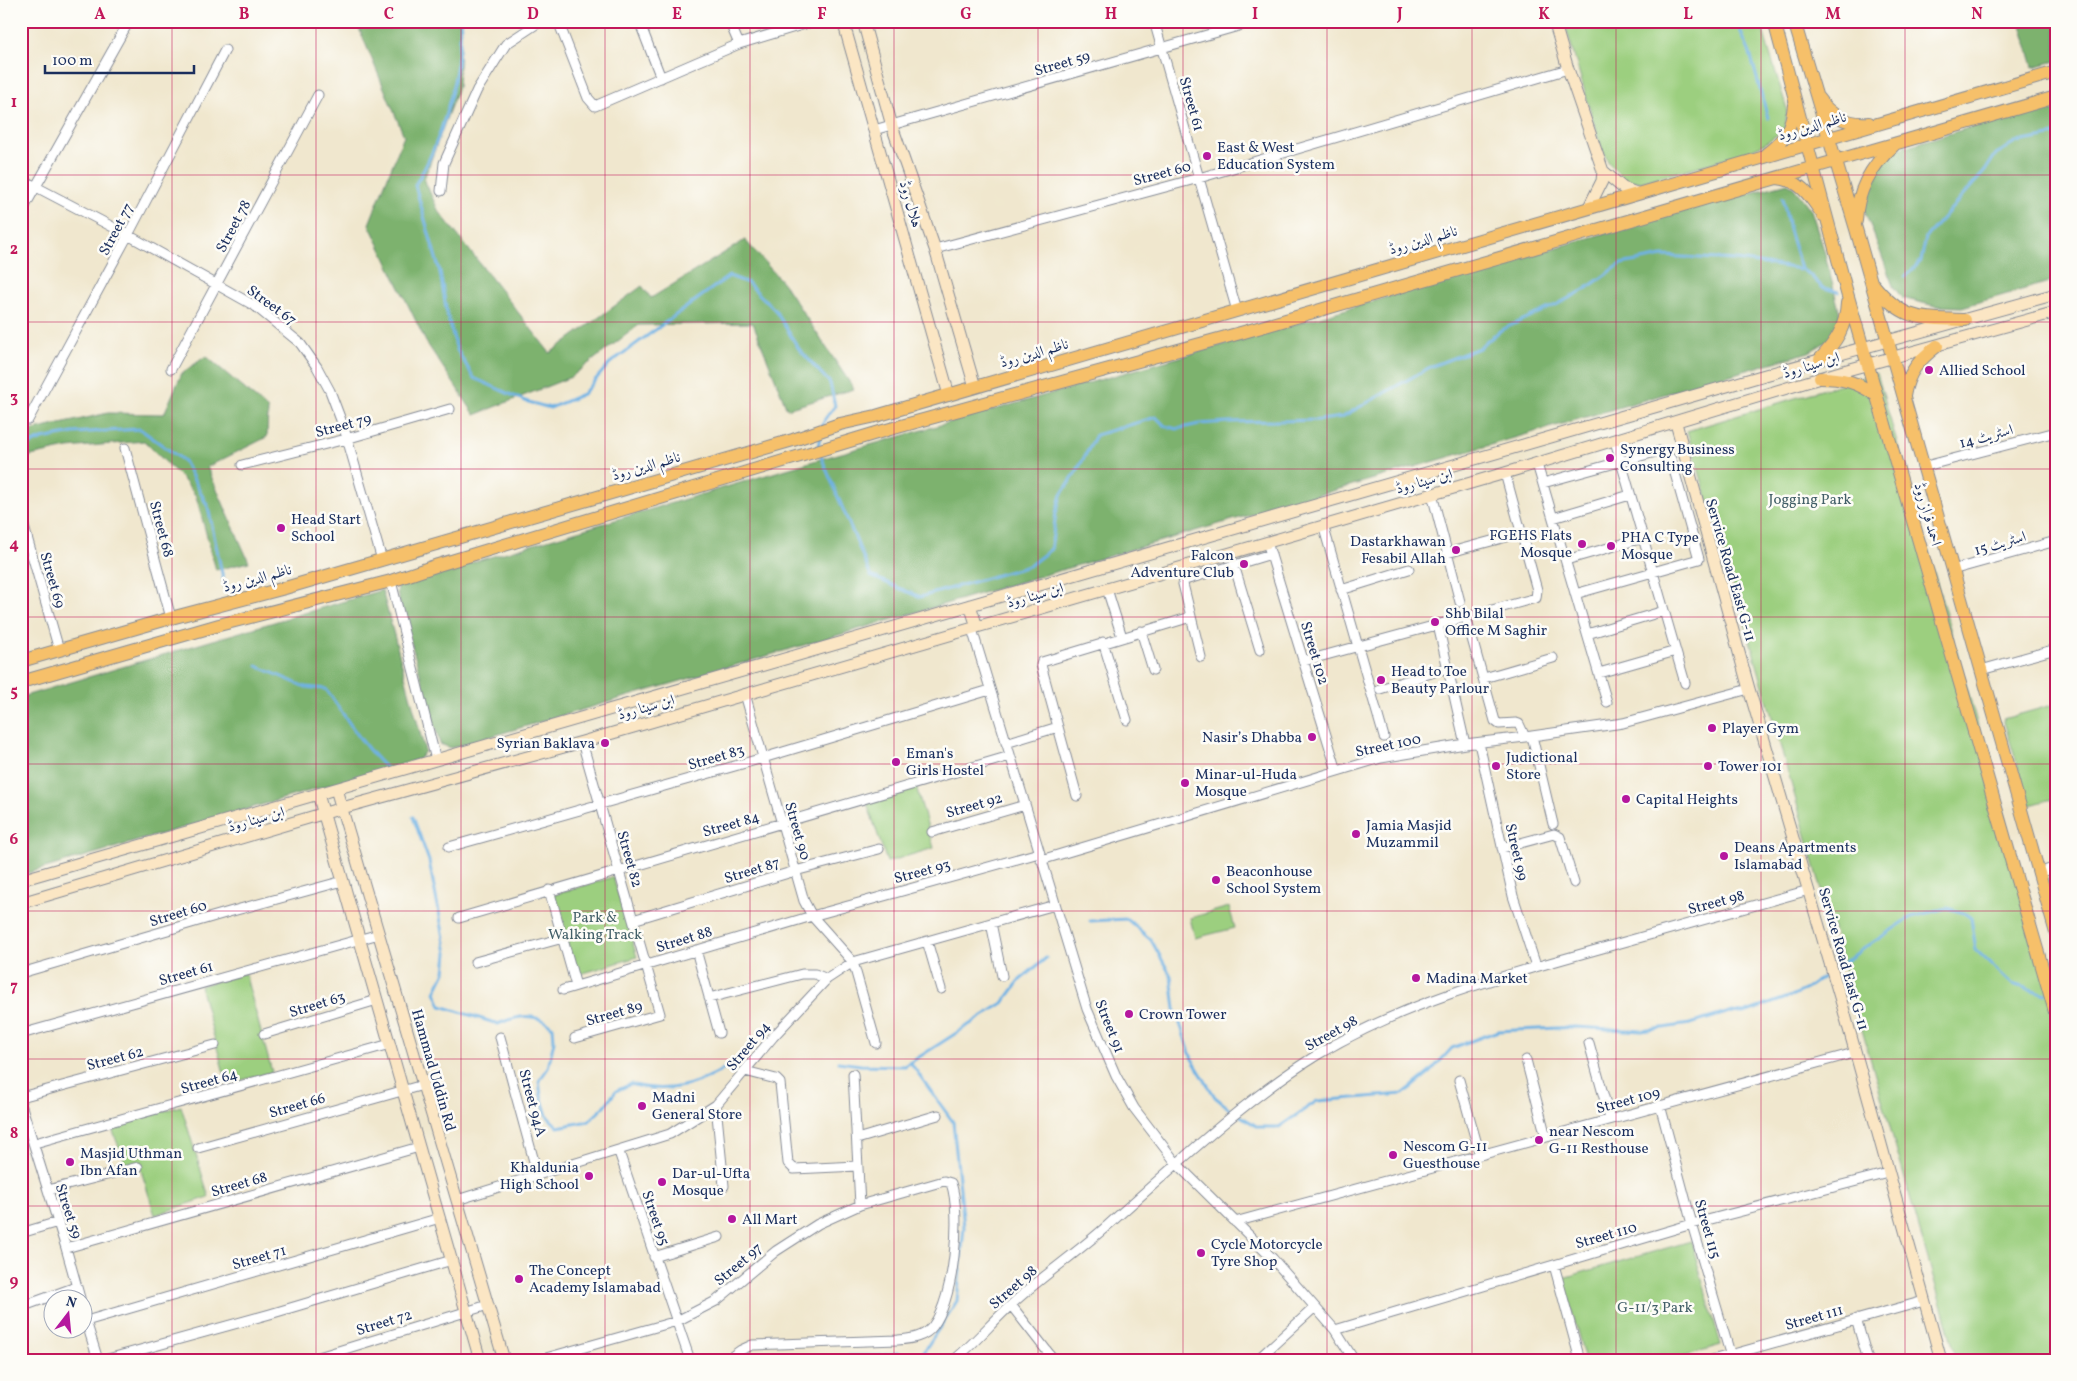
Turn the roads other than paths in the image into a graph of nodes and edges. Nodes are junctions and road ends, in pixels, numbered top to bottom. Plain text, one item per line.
1 (129, 21) edge
2 (541, 21) edge
3 (569, 21) edge
4 (639, 21) edge
5 (729, 21) edge
6 (815, 21) edge
7 (843, 21) edge
8 (863, 21) edge
9 (1154, 21) edge
10 (1256, 21) edge
11 (1554, 21) edge
12 (1774, 21) edge
13 (1794, 21) edge
14 (531, 24) edge
15 (557, 24) edge
16 (739, 44) junction
17 (1162, 48) junction
18 (225, 50) dead end
19 (1568, 69) junction
20 (2056, 72) edge
21 (661, 78) junction
22 (1815, 94) junction
23 (318, 95) dead end
24 (1795, 95) junction
25 (2056, 97) edge
26 (1887, 121) junction
27 (892, 126) junction
28 (874, 130) junction
29 (1828, 139) junction
30 (1808, 144) junction
31 (1895, 144) junction
32 (1760, 158) junction
33 (1835, 161) junction
34 (1814, 168) junction
35 (1603, 171) junction
36 (1199, 178) junction
37 (1774, 178) junction
38 (21, 179) edge
39 (36, 187) junction
40 (441, 191) dead end
41 (1636, 193) junction
42 (1589, 207) junction
43 (21, 213) edge
44 (1828, 224) junction
45 (1856, 228) junction
46 (1505, 233) junction
47 (128, 236) junction
48 (936, 249) junction
49 (1512, 254) junction
50 (1868, 278) junction
51 (218, 284) junction
52 (1847, 293) junction
53 (2056, 294) edge
54 (1237, 311) junction
55 (2056, 312) edge
56 (1965, 320) junction
57 (1887, 340) junction
58 (1118, 345) junction
59 (1937, 346) junction
60 (1862, 347) junction
61 (1893, 358) junction
62 (1820, 359) junction
63 (1124, 364) junction
64 (1868, 365) junction
65 (171, 369) dead end
66 (1758, 376) junction
67 (1820, 378) junction
68 (975, 387) junction
69 (949, 394) junction
70 (1765, 395) junction
71 (1877, 396) junction
72 (1903, 397) junction
73 (1652, 408) junction
74 (450, 409) dead end
75 (876, 416) junction
76 (28, 420) dead end
77 (1676, 423) junction
78 (1658, 428) junction
79 (883, 431) junction
80 (2056, 432) edge
81 (346, 439) junction
82 (1615, 441) junction
83 (125, 448) dead end
84 (1621, 462) junction
85 (1537, 464) junction
86 (242, 465) dead end
87 (1922, 467) junction
88 (1505, 474) junction
89 (1543, 484) junction
90 (1432, 494) junction
91 (1630, 495) junction
92 (21, 516) edge
93 (1553, 518) junction
94 (1323, 526) junction
95 (1521, 533) junction
96 (1643, 538) junction
97 (2056, 541) edge
98 (1267, 542) junction
99 (432, 545) junction
100 (1447, 553) junction
101 (1271, 554) junction
102 (382, 560) junction
103 (1566, 560) junction
104 (438, 565) junction
105 (1234, 565) junction
106 (1409, 569) dead end
107 (1952, 570) junction
108 (1652, 571) junction
109 (391, 581) junction
110 (1106, 589) junction
111 (1342, 590) junction
112 (1575, 594) junction
113 (1460, 602) dead end
114 (970, 605) junction
115 (213, 606) junction
116 (1664, 611) junction
117 (1191, 616) junction
118 (1466, 617) junction
119 (171, 618) junction
120 (218, 625) junction
121 (1438, 625) junction
122 (974, 628) junction
123 (1141, 631) junction
124 (1587, 634) junction
125 (1122, 637) junction
126 (1103, 642) junction
127 (1358, 646) junction
128 (2056, 649) edge
129 (59, 650) junction
130 (1260, 650) dead end
131 (1676, 651) junction
132 (1201, 658) dead end
133 (1553, 658) dead end
134 (21, 661) edge
135 (1304, 662) junction
136 (1447, 668) junction
137 (1153, 670) dead end
138 (1981, 670) junction
139 (1599, 673) junction
140 (1484, 678) junction
141 (21, 682) edge
142 (1685, 683) dead end
143 (1380, 689) dead end
144 (1748, 689) junction
145 (990, 690) junction
146 (745, 694) junction
147 (1607, 702) dead end
148 (1127, 720) dead end
149 (1058, 727) junction
150 (1384, 737) dead end
151 (1528, 737) junction
152 (582, 742) junction
153 (494, 743) junction
154 (1006, 743) junction
155 (1478, 743) junction
156 (1464, 744) junction
157 (1010, 756) junction
158 (763, 758) junction
159 (436, 760) junction
160 (499, 765) junction
161 (1337, 771) junction
162 (336, 789) junction
163 (318, 794) junction
164 (1077, 796) dead end
165 (600, 805) junction
166 (1025, 805) junction
167 (342, 808) junction
168 (324, 814) junction
169 (781, 824) junction
170 (1553, 824) dead end
171 (932, 832) dead end
172 (449, 847) dead end
173 (1502, 848) junction
174 (879, 849) dead end
175 (1040, 857) junction
176 (2056, 867) edge
177 (619, 871) junction
178 (795, 871) junction
179 (2038, 873) junction
180 (21, 880) edge
181 (343, 881) junction
182 (1574, 883) dead end
183 (549, 890) junction
184 (1809, 890) junction
185 (2043, 891) junction
186 (2021, 897) junction
187 (21, 903) edge
188 (1055, 905) junction
189 (812, 916) junction
190 (459, 918) dead end
191 (633, 920) junction
192 (991, 923) junction
193 (2056, 933) edge
194 (378, 934) junction
195 (359, 938) junction
196 (563, 938) junction
197 (927, 941) junction
198 (696, 950) junction
199 (475, 962) dead end
200 (853, 962) junction
201 (646, 965) junction
202 (1536, 966) junction
203 (21, 973) edge
204 (1002, 976) dead end
205 (827, 979) junction
206 (576, 986) junction
207 (941, 989) dead end
208 (564, 990) dead end
209 (710, 998) junction
210 (377, 1000) junction
211 (660, 1014) joint
212 (2056, 1014) edge
213 (719, 1033) dead end
214 (21, 1034) edge
215 (264, 1034) dead end
216 (500, 1037) dead end
217 (575, 1038) dead end
218 (1589, 1042) dead end
219 (876, 1043) dead end
220 (390, 1044) junction
221 (215, 1045) dead end
222 (1854, 1053) junction
223 (1526, 1060) dead end
224 (745, 1071) junction
225 (853, 1074) dead end
226 (1459, 1080) dead end
227 (423, 1085) junction
228 (403, 1090) junction
229 (21, 1097) edge
230 (21, 1104) edge
231 (716, 1105) junction
232 (1660, 1105) junction
233 (938, 1115) dead end
234 (1610, 1119) junction
235 (1546, 1137) junction
236 (857, 1139) junction
237 (35, 1144) junction
238 (419, 1147) junction
239 (198, 1148) dead end
240 (619, 1152) junction
241 (1480, 1154) junction
242 (1178, 1164) junction
243 (858, 1166) junction
244 (138, 1167) dead end
245 (1888, 1173) junction
246 (538, 1176) junction
247 (724, 1186) dead end
248 (48, 1190) junction
249 (457, 1200) junction
250 (860, 1205) junction
251 (440, 1218) junction
252 (58, 1222) junction
253 (1235, 1222) junction
254 (1692, 1224) junction
255 (21, 1233) edge
256 (720, 1237) dead end
257 (66, 1248) junction
258 (654, 1256) junction
259 (452, 1260) junction
260 (1554, 1265) junction
261 (76, 1287) joint
262 (1924, 1301) junction
263 (488, 1305) junction
264 (1011, 1305) junction
265 (21, 1306) edge
266 (1315, 1307) junction
267 (466, 1312) junction
268 (92, 1319) edge
269 (1856, 1319) junction
270 (677, 1321) junction
271 (1334, 1330) junction
272 (91, 1338) edge
273 (1732, 1357) edge
274 (98, 1360) edge
275 (104, 1360) edge
276 (309, 1360) edge
277 (480, 1360) edge
278 (504, 1360) edge
279 (539, 1360) edge
280 (690, 1360) edge
281 (727, 1360) edge
282 (954, 1360) edge
283 (1054, 1360) edge
284 (1257, 1360) edge
285 (1354, 1360) edge
286 (1580, 1360) edge
287 (1712, 1360) edge
288 (1868, 1360) edge
289 (1941, 1360) edge

1 - 39 street
2 - 14 street
3 - 15 street
4 - 21 street
5 - 16 street
6 - 16 street
7 - 28 main road, ہلال روڈ
8 - 27 main road, ہلال روڈ
9 - 17 street, Street 61
10 - 17 street, Street 59
11 - 19 main road
12 - 24 main road, احمد فراز روڈ
13 - 22 main road, احمد فراز روڈ
14 - 40 street
15 - 21 street
16 - 21 street
17 - 27 street, Street 59
17 - 36 street, Street 61
18 - 47 street, Street 77
19 - 35 main road
19 - 36 street, Street 60
20 - 26 main road, ناظم الدین روڈ
22 - 26 main road
22 - 29 main road, احمد فراز روڈ
23 - 51 street, Street 78
24 - 30 main road, احمد فراز روڈ
24 - 32 main road
25 - 31 main road
26 - 29 main road, ناظم الدین روڈ
27 - 28 street, Street 59
27 - 48 main road, ہلال روڈ
28 - 69 main road, ہلال روڈ
29 - 30 main road, ناظم الدین روڈ
29 - 33 main road, احمد فراز روڈ
30 - 32 main road, ناظم الدین روڈ
30 - 34 main road, احمد فراز روڈ
31 - 33 main road
31 - 45 main road
32 - 41 main road, ناظم الدین روڈ
33 - 34 main road
33 - 45 main road, احمد فراز روڈ
34 - 37 main road
34 - 44 main road, احمد فراز روڈ
35 - 41 main road
35 - 42 main road
36 - 48 street, Street 60
36 - 54 street, Street 61
37 - 44 main road
37 - 49 main road
38 - 39 street, Street 67
39 - 43 street
39 - 47 street, Street 67
41 - 42 main road, ناظم الدین روڈ
42 - 46 main road, ناظم الدین روڈ
44 - 52 main road, احمد فراز روڈ
45 - 50 main road, احمد فراز روڈ
46 - 49 main road
46 - 54 main road, ناظم الدین روڈ
47 - 51 street, Street 67
47 - 76 street, Street 77
48 - 68 main road, ہلال روڈ
49 - 63 main road
50 - 56 main road
50 - 57 main road, احمد فراز روڈ
51 - 65 street, Street 78
51 - 81 street, Street 67
52 - 60 main road, احمد فراز روڈ
52 - 62 main road
53 - 56 main road, ابن سینا روڈ
54 - 58 main road, ناظم الدین روڈ
55 - 59 main road, ابن سینا روڈ
56 - 57 main road, ابن سینا روڈ
57 - 60 main road, ابن سینا روڈ
57 - 61 main road, احمد فراز روڈ
58 - 63 main road
58 - 68 main road, ناظم الدین روڈ
59 - 61 main road, ابن سینا روڈ
59 - 72 main road
60 - 62 main road, ابن سینا روڈ
60 - 64 main road, احمد فراز روڈ
61 - 64 main road, ابن سینا روڈ
61 - 72 main road, احمد فراز روڈ
62 - 66 main road, ابن سینا روڈ
63 - 79 main road
64 - 67 main road, ابن سینا روڈ
64 - 71 main road, احمد فراز روڈ
66 - 70 main road
66 - 73 main road, ابن سینا روڈ
67 - 70 main road, ابن سینا روڈ
67 - 71 main road
68 - 69 main road, ناظم الدین روڈ
69 - 75 main road, ناظم الدین روڈ
70 - 77 main road, ابن سینا روڈ
71 - 186 main road, احمد فراز روڈ
72 - 87 main road, احمد فراز روڈ
73 - 78 main road
73 - 114 main road, ابن سینا روڈ
74 - 81 street, Street 79
75 - 79 main road
75 - 99 main road, ناظم الدین روڈ
77 - 78 main road, ابن سینا روڈ
77 - 144 main road, Service Road East G-11
78 - 82 main road, ابن سینا روڈ
79 - 104 main road
80 - 87 street, اسٹریٹ 14
81 - 86 street, Street 79
81 - 102 street, Street 67
82 - 84 street
82 - 85 main road, ابن سینا روڈ
83 - 119 street, Street 68
84 - 89 street
84 - 91 street
84 - 108 street
85 - 88 main road, ابن سینا روڈ
85 - 89 street
87 - 107 main road, احمد فراز روڈ
88 - 90 main road, ابن سینا روڈ
88 - 95 street
89 - 93 street
90 - 94 main road, ابن سینا روڈ
90 - 100 street
91 - 93 street
91 - 96 street
92 - 129 street, Street 69
93 - 103 street
94 - 98 main road, ابن سینا روڈ
94 - 111 street
95 - 100 street
95 - 118 street
96 - 103 street
96 - 108 street
97 - 107 street, اسٹریٹ 15
98 - 101 street, Street 102
98 - 110 main road, ابن سینا روڈ
99 - 102 main road, ناظم الدین روڈ
99 - 104 main road
100 - 113 street
101 - 105 street
101 - 135 street, Street 102
102 - 115 main road, ناظم الدین روڈ
103 - 112 street
104 - 109 main road
105 - 117 street
105 - 130 street
106 - 111 street
107 - 138 main road, احمد فراز روڈ
108 - 112 street
108 - 116 street
109 - 120 main road
109 - 159 street
110 - 122 main road, ابن سینا روڈ
110 - 125 street
111 - 127 street
112 - 124 street
114 - 122 main road
114 - 153 main road, ابن سینا روڈ
115 - 119 main road, ناظم الدین روڈ
115 - 120 main road
116 - 124 street
116 - 131 street
117 - 123 street
117 - 132 street
118 - 121 street
118 - 140 street
119 - 129 main road, ناظم الدین روڈ
120 - 141 main road
121 - 127 street
121 - 136 street
122 - 145 street, Street 91
122 - 146 main road, ابن سینا روڈ
123 - 125 street
123 - 137 street
124 - 139 street
125 - 126 street
126 - 148 street
126 - 149 street
127 - 135 street
127 - 150 street
128 - 138 street
129 - 134 main road, ناظم الدین روڈ
131 - 139 street
131 - 142 street
133 - 140 street
135 - 161 street, Street 102
136 - 143 street
136 - 156 street
138 - 179 main road, احمد فراز روڈ
139 - 147 street
140 - 151 street
144 - 151 street, Street 100
144 - 184 main road, Service Road East G-11
145 - 154 street, Street 91
145 - 158 street, Street 83
146 - 152 main road, ابن سینا روڈ
146 - 158 street, Street 90
149 - 154 street
149 - 164 street
151 - 155 street, Street 100
151 - 170 street
152 - 160 main road, ابن سینا روڈ
152 - 165 street, Street 82
153 - 159 main road, ابن سینا روڈ
153 - 160 main road
154 - 157 street, Street 91
155 - 156 street, Street 100
155 - 173 street, Street 99
156 - 161 street, Street 100
157 - 166 street, Street 91
157 - 169 street, Street 84
158 - 165 street, Street 83
158 - 169 street, Street 90
159 - 162 main road, ابن سینا روڈ
160 - 167 main road, ابن سینا روڈ
161 - 175 street, Street 100
162 - 163 main road, ابن سینا روڈ
162 - 167 main road, Hammad Uddin Rd
163 - 168 main road
163 - 180 main road, ابن سینا روڈ
165 - 172 street, Street 83
165 - 177 street, Street 82
166 - 171 street, Street 92
166 - 175 street, Street 91
167 - 168 main road, ابن سینا روڈ
167 - 194 main road, Hammad Uddin Rd
168 - 181 main road
168 - 187 main road, ابن سینا روڈ
169 - 177 street, Street 84
169 - 178 street, Street 90
173 - 182 street
173 - 202 street, Street 99
174 - 178 street, Street 87
175 - 188 street, Street 91
175 - 189 street, Street 93
176 - 179 street
177 - 183 street, Street 84
177 - 191 street, Street 82
178 - 189 street, Street 90
178 - 191 street, Street 87
179 - 185 main road, احمد فراز روڈ
181 - 195 main road
181 - 203 street, Street 60
183 - 190 street, Street 84
183 - 196 street
184 - 202 street, Street 98
184 - 222 main road, Service Road East G-11
185 - 186 main road
185 - 193 main road, احمد فراز روڈ
186 - 212 main road, احمد فراز روڈ
188 - 192 street, Street 94
188 - 242 street, Street 91
189 - 198 street, Street 88
189 - 200 street, Street 90
191 - 201 street, Street 82
192 - 197 street, Street 94
192 - 204 street
194 - 195 street, Street 61
194 - 227 main road, Hammad Uddin Rd
195 - 210 main road
195 - 214 street, Street 61
196 - 199 street
196 - 206 street
197 - 200 street, Street 94
197 - 207 street
198 - 201 street, Street 88
198 - 209 street
200 - 205 street, Street 94
200 - 219 street
201 - 206 street, Street 88
201 - 211 street, Street 82
202 - 242 street, Street 98
205 - 209 street
205 - 224 street, Street 94
206 - 208 street, Street 88
209 - 213 street
210 - 215 street, Street 63
210 - 220 main road
211 - 217 street, Street 89
216 - 246 street, Street 94A
218 - 234 street
220 - 228 main road
220 - 237 street, Street 64
221 - 229 street, Street 62
222 - 232 street, Street 109
222 - 245 main road, Service Road East G-11
223 - 235 street
224 - 231 street, Street 94
224 - 243 street
225 - 236 street
226 - 241 street
227 - 228 street, Street 66
227 - 249 main road, Hammad Uddin Rd
228 - 238 main road
228 - 239 street, Street 66
230 - 237 street, Street 59
231 - 240 street, Street 94
231 - 247 street
232 - 234 street, Street 109
232 - 254 street, Street 115
233 - 236 street
234 - 235 street, Street 109
235 - 241 street, Street 109
236 - 243 street
237 - 248 street, Street 59
238 - 251 main road
238 - 257 street, Street 68
240 - 246 street, Street 94
240 - 258 street, Street 95
241 - 253 street, Street 109
242 - 253 street, Street 91
242 - 264 street, Street 98
243 - 250 street
244 - 248 street
245 - 254 street, Street 110
245 - 262 main road, Service Road East G-11
246 - 249 street, Street 94
248 - 252 street, Street 59
249 - 263 main road, Hammad Uddin Rd
250 - 270 street, Street 97
250 - 281 street, Street 97
251 - 259 main road
251 - 268 street, Street 71
252 - 255 street
252 - 257 street, Street 59
253 - 266 street, Street 91
254 - 260 street, Street 110
254 - 273 street, Street 115
256 - 258 street
257 - 261 street, Street 59
258 - 270 street, Street 95
259 - 267 main road
259 - 275 street
260 - 271 street, Street 110
260 - 286 street
261 - 265 street
262 - 269 street, Street 111
262 - 289 main road, Service Road East G-11
263 - 267 street, Street 72
263 - 278 main road, Hammad Uddin Rd
264 - 282 street, Street 98
264 - 283 street
266 - 271 street, Street 91
266 - 284 street
267 - 276 street, Street 72
267 - 277 main road
269 - 273 street, Street 111
269 - 288 street
270 - 279 street, Street 97
270 - 280 street, Street 95
271 - 285 street, Street 91
272 - 274 street
273 - 287 street, Street 111

